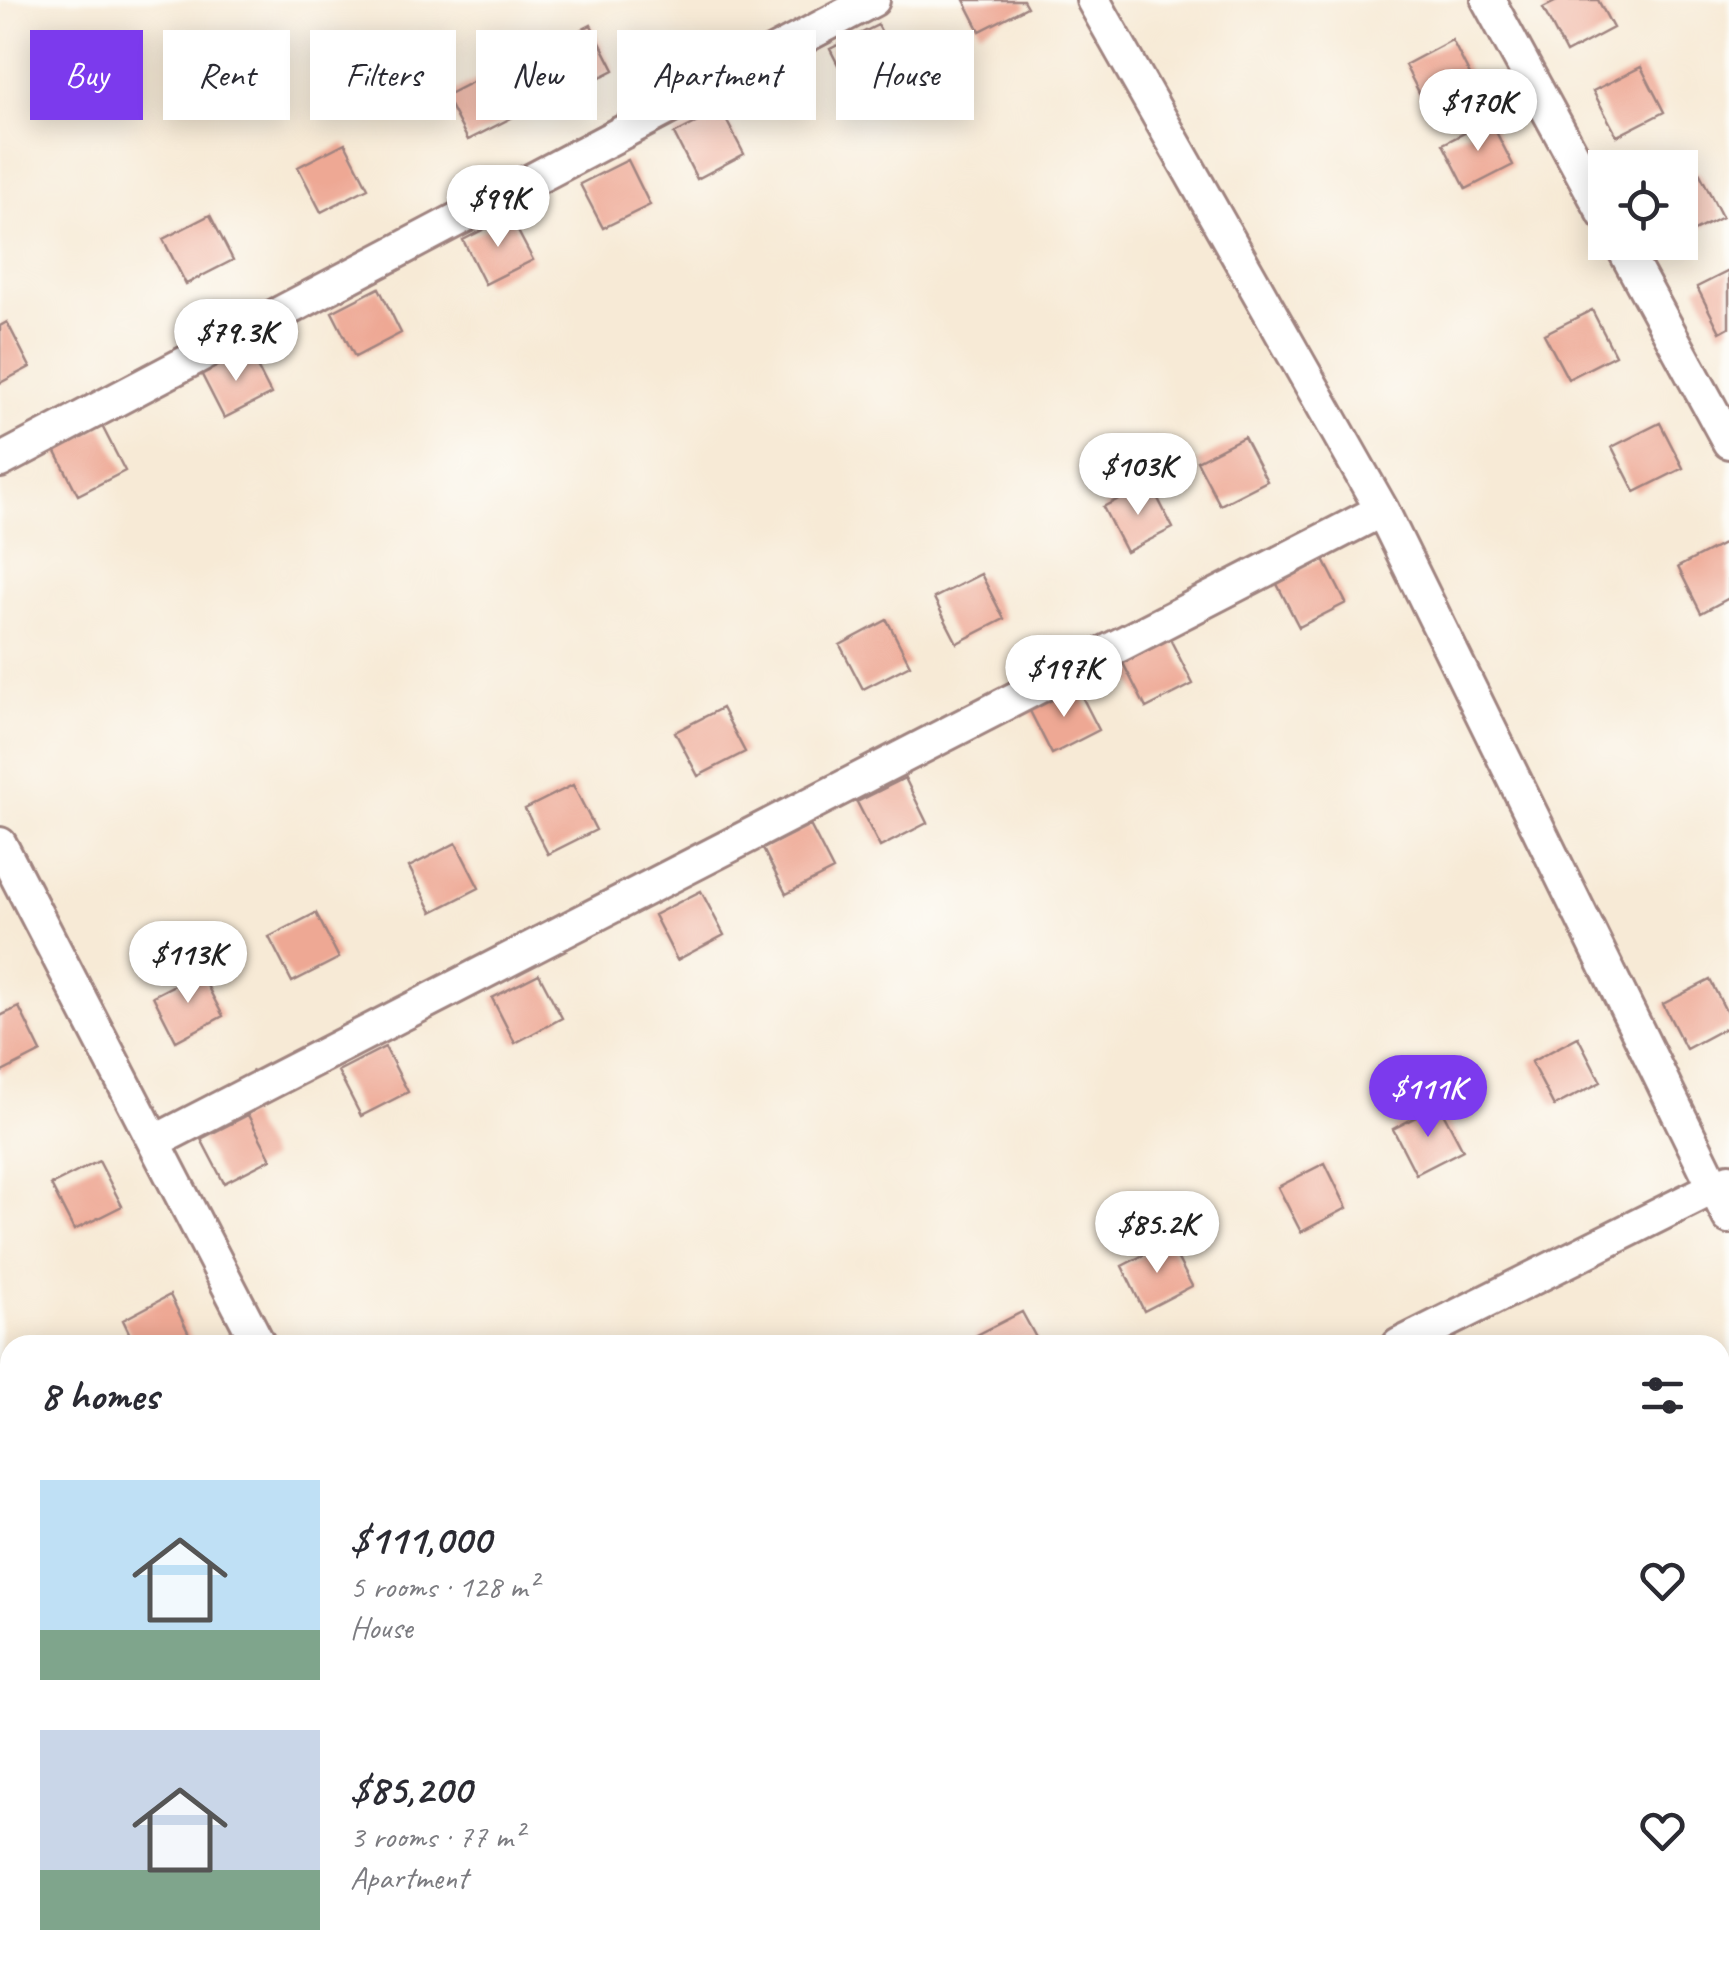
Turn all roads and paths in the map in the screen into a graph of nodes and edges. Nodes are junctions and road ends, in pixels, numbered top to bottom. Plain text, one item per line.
1 (873, 0) edge
2 (1092, 0) edge
3 (1488, 0) edge
4 (1588, 184) edge
5 (1630, 260) edge
6 (1729, 442) edge
7 (0, 461) edge
8 (1382, 510) junction
9 (0, 844) edge
10 (154, 1142) junction
11 (1721, 1184) edge
12 (1729, 1217) edge
13 (254, 1335) edge
14 (1419, 1335) edge

1 - 7 street
2 - 8 street
3 - 4 street
5 - 6 street
8 - 10 street
8 - 11 street
9 - 10 street
10 - 13 street
11 - 12 street
11 - 14 street

